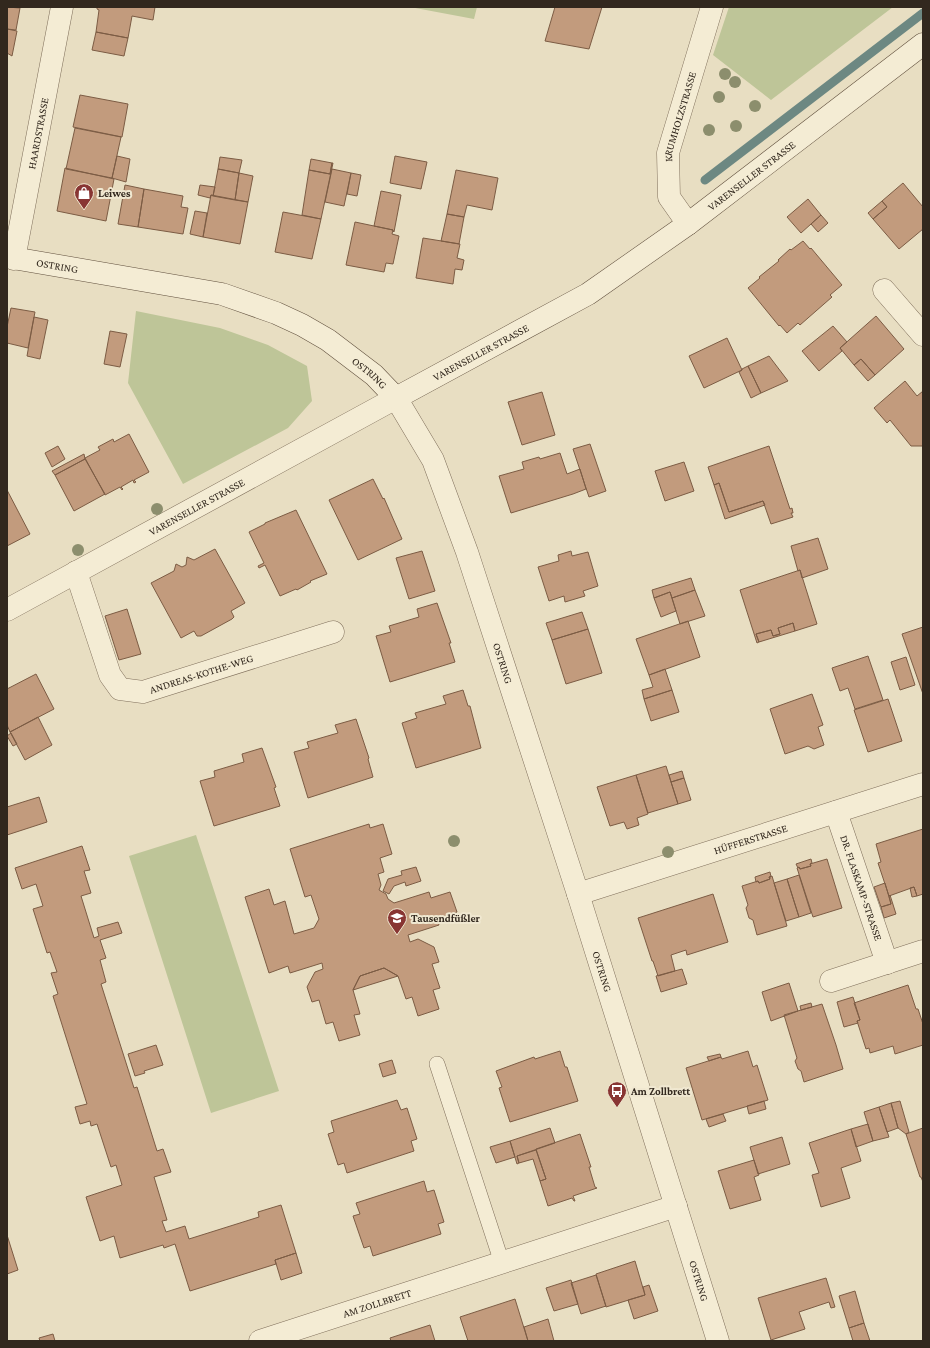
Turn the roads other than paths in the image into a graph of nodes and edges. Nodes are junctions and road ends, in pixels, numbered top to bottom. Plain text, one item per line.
1 (62, 7) edge
2 (712, 7) edge
3 (923, 44) edge
4 (688, 224) junction
5 (11, 258) edge
6 (884, 290) dead end
7 (923, 335) edge
8 (396, 398) junction
9 (76, 572) junction
10 (7, 610) edge
11 (334, 632) dead end
12 (923, 784) edge
13 (836, 812) junction
14 (578, 894) junction
15 (923, 951) edge
16 (887, 963) junction
17 (831, 981) dead end
18 (437, 1064) dead end
19 (676, 1206) junction
20 (502, 1264) junction
21 (260, 1341) edge
22 (718, 1341) edge

1 - 5 street, HAARDSTRASSE
2 - 4 street, KRUMHOLZSTRASSE
3 - 4 street, VARENSELLER STRASSE
4 - 8 street, VARENSELLER STRASSE
5 - 8 street, OSTRING
6 - 7 street
8 - 9 street, VARENSELLER STRASSE
8 - 14 street, OSTRING
9 - 10 street, VARENSELLER STRASSE
9 - 11 street, ANDREAS-KOTHE-WEG
12 - 13 street, HÜFFERSTRASSE
13 - 14 street, HÜFFERSTRASSE
13 - 16 street, DR. FLASKAMP-STRASSE
14 - 19 street, OSTRING
15 - 16 street
16 - 17 street
18 - 20 lane
19 - 20 street, AM ZOLLBRETT
19 - 22 street, OSTRING
20 - 21 street, AM ZOLLBRETT

